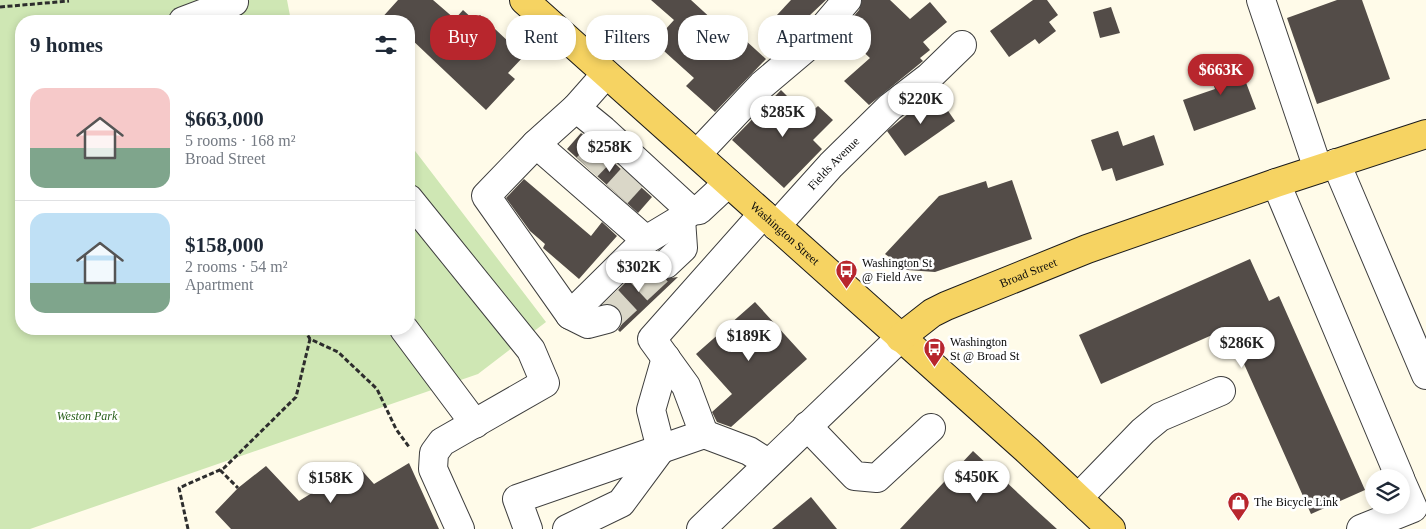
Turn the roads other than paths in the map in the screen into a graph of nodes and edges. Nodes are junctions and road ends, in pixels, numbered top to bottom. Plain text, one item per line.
1 (524, 0) edge
2 (848, 0) edge
3 (1261, 0) edge
4 (239, 8) edge
5 (209, 15) edge
6 (962, 45) dead end
7 (606, 74) junction
8 (576, 108) junction
9 (1426, 134) edge
10 (536, 144) junction
11 (697, 154) junction
12 (1327, 166) junction
13 (728, 183) junction
14 (1276, 183) junction
15 (415, 206) edge
16 (686, 215) junction
17 (770, 220) junction
18 (646, 240) junction
19 (666, 264) tunnel mouth
20 (570, 315) junction
21 (607, 318) tunnel mouth
22 (408, 335) edge
23 (900, 338) junction
24 (666, 358) junction
25 (1426, 375) edge
26 (1221, 391) dead end
27 (475, 424) junction
28 (807, 426) junction
29 (931, 428) dead end
30 (704, 434) junction
31 (661, 449) junction
32 (768, 462) junction
33 (1396, 469) edge
34 (1078, 498) junction
35 (1397, 514) edge
36 (460, 529) edge
37 (528, 529) edge
38 (567, 529) edge
39 (701, 529) edge
40 (1111, 529) edge
41 (1361, 529) edge

1 - 7 main road, Washington Street
2 - 11 street
3 - 12 street
4 - 5 street
6 - 17 street, Fields Avenue
7 - 8 street
7 - 11 main road, Washington Street
8 - 10 street
8 - 16 street
9 - 12 main road, Broad Street
10 - 18 street
10 - 20 street
11 - 13 main road, Washington Street
12 - 14 main road, Broad Street
12 - 25 street
13 - 16 street
13 - 17 main road, Washington Street
14 - 23 main road, Broad Street
14 - 33 street
15 - 27 street
16 - 18 street
16 - 19 street
17 - 23 main road, Washington Street
17 - 24 street, Fields Avenue
18 - 20 street
20 - 21 street
22 - 27 street
23 - 28 street, Broad Street
23 - 34 main road, Washington Street
24 - 30 street
24 - 31 street
26 - 34 street
27 - 36 street
28 - 29 street
28 - 32 street, Broad Street
30 - 31 street
30 - 32 street
31 - 37 street
31 - 38 street
32 - 39 street, Broad Street
34 - 40 main road, Washington Street
35 - 41 street

